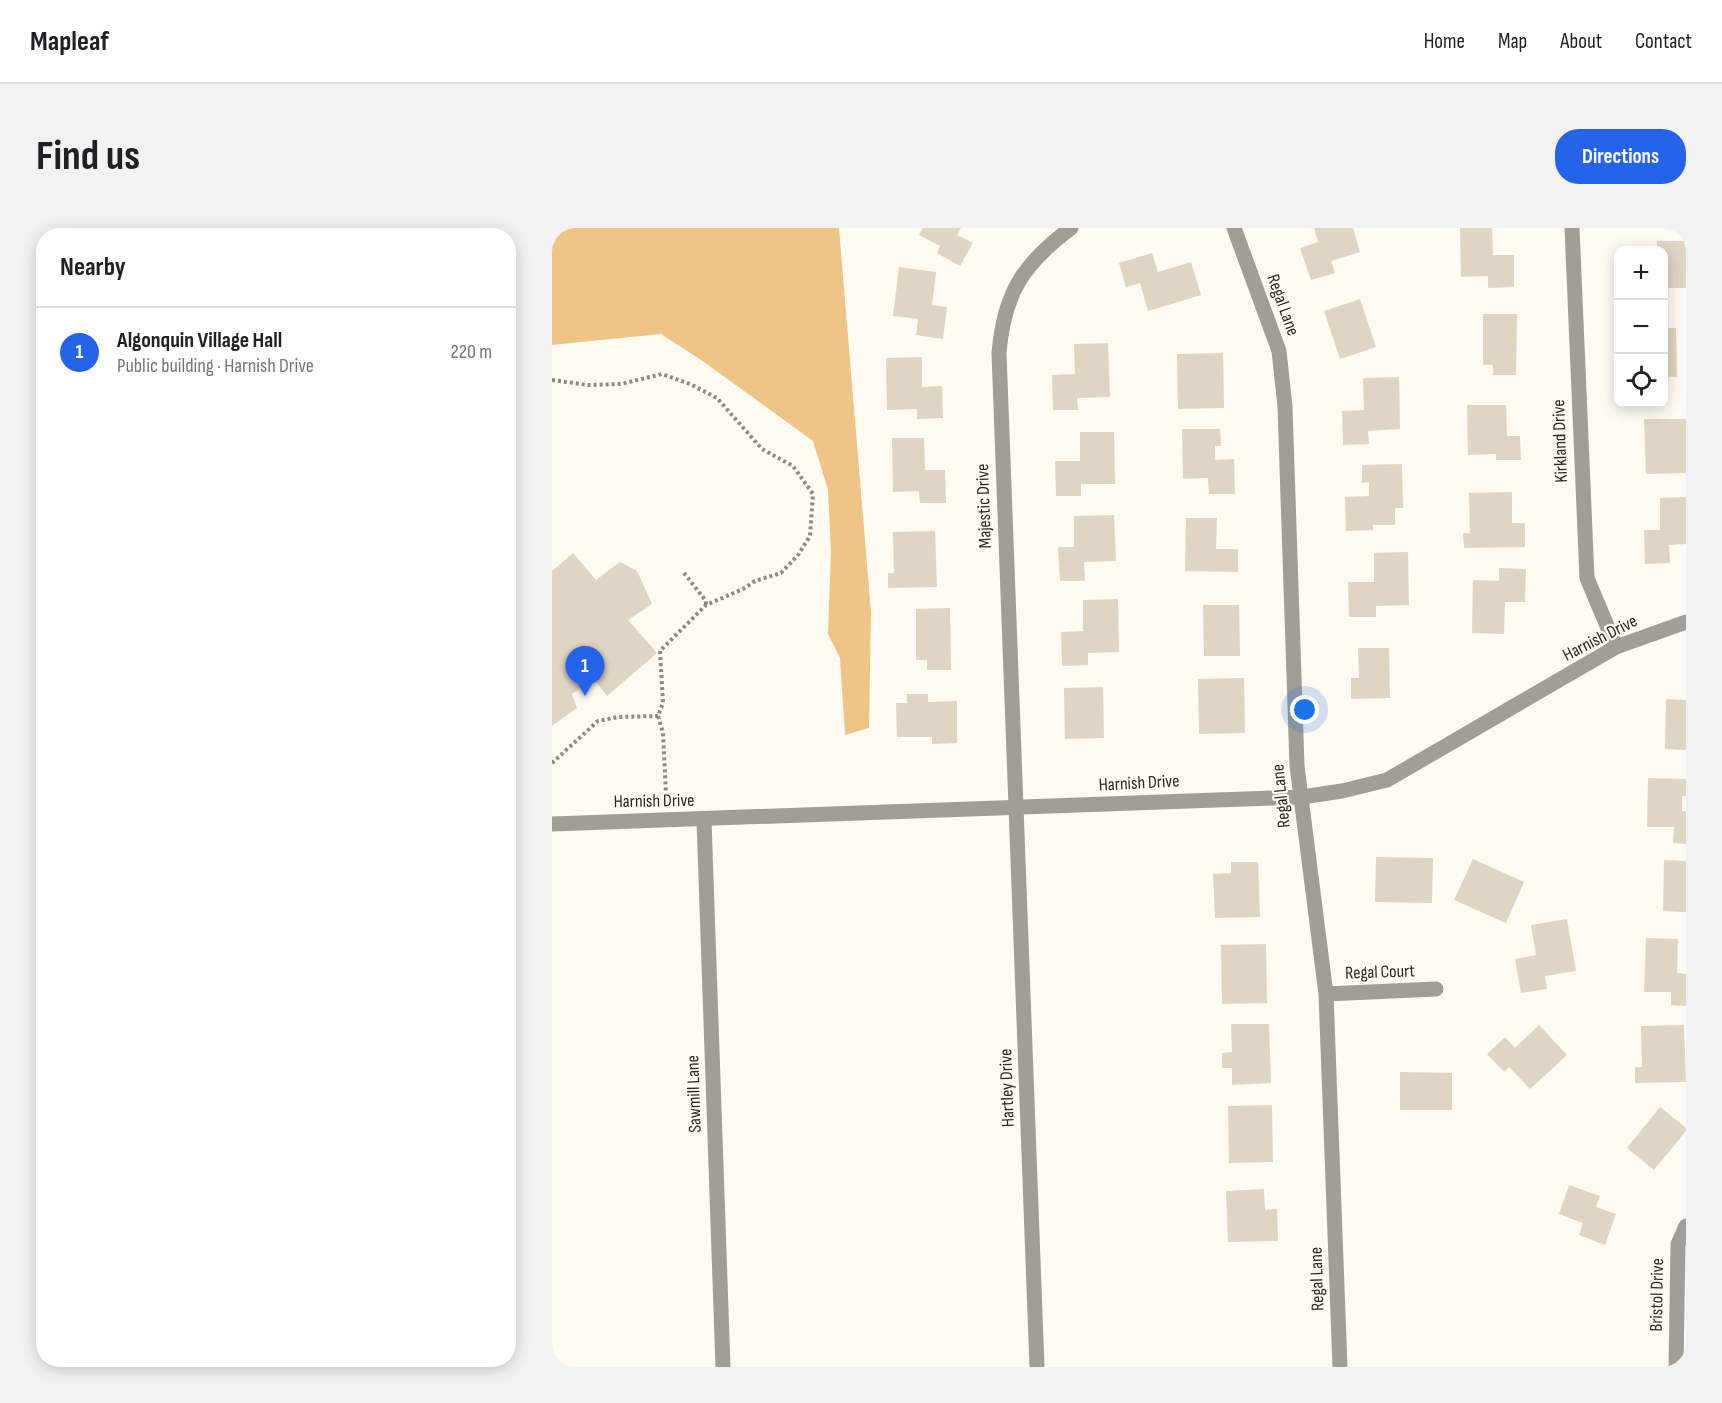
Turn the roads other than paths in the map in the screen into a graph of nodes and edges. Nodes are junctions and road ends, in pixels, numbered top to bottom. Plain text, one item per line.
1 (1071, 228) edge
2 (1234, 228) edge
3 (1572, 228) edge
4 (1686, 622) edge
5 (1616, 647) junction
6 (1302, 797) junction
7 (1016, 808) junction
8 (704, 820) junction
9 (552, 824) edge
10 (1436, 989) dead end
11 (1326, 994) junction
12 (1686, 1226) edge
13 (723, 1367) edge
14 (1037, 1367) edge
15 (1340, 1367) edge
16 (1676, 1367) edge

1 - 7 street, Majestic Drive
2 - 6 street, Regal Lane
3 - 5 street, Kirkland Drive
4 - 5 street, Harnish Drive
5 - 6 street, Harnish Drive
6 - 7 street, Harnish Drive
6 - 11 street, Regal Lane
7 - 8 street, Harnish Drive
7 - 14 street, Hartley Drive
8 - 9 street, Harnish Drive
8 - 13 street, Sawmill Lane
10 - 11 street, Regal Court
11 - 15 street, Regal Lane
12 - 16 street, Bristol Drive

